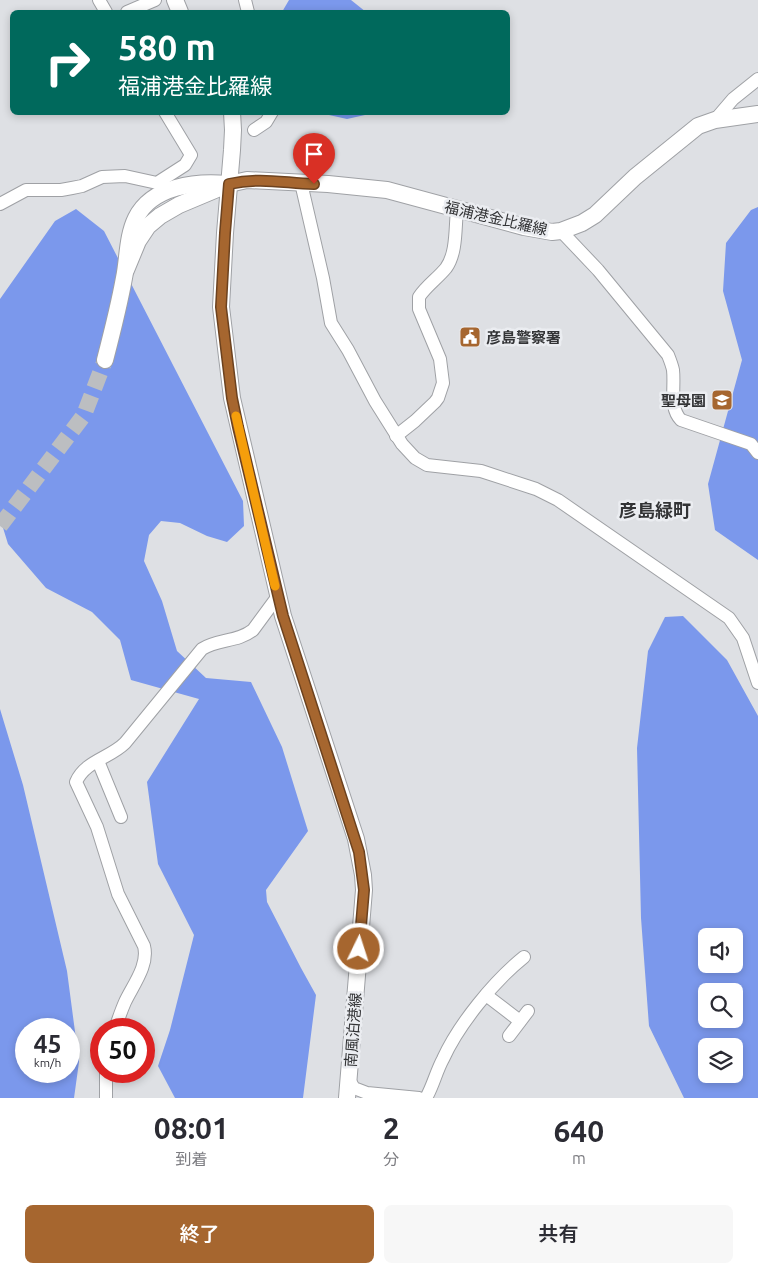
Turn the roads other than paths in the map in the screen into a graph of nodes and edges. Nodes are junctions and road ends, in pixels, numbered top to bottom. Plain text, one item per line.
1 (156, 0) edge
2 (132, 10) edge
3 (758, 79) edge
4 (758, 114) edge
5 (167, 115) edge
6 (232, 115) edge
7 (270, 115) edge
8 (714, 120) junction
9 (254, 130) dead end
10 (300, 183) junction
11 (229, 184) junction
12 (0, 204) edge
13 (457, 210) junction
14 (561, 231) junction
15 (105, 360) tunnel mouth
16 (396, 436) junction
17 (758, 453) edge
18 (278, 596) junction
19 (758, 683) edge
20 (98, 761) junction
21 (121, 817) dead end
22 (524, 957) dead end
23 (486, 995) junction
24 (119, 1018) edge
25 (509, 1036) dead end
26 (349, 1080) junction
27 (106, 1083) edge
28 (106, 1098) edge
29 (347, 1098) edge
30 (419, 1098) edge
31 (426, 1098) edge

1 - 2 street
3 - 8 street
4 - 8 main road, 福浦港金比羅線
5 - 12 street
6 - 11 main road, 南風泊港線
7 - 9 street
8 - 14 main road, 福浦港金比羅線
10 - 11 main road, 福浦港金比羅線
10 - 13 main road, 福浦港金比羅線
10 - 16 street
11 - 15 main road, 福浦港金比羅線
11 - 18 main road, 南風泊港線
13 - 14 main road, 福浦港金比羅線
13 - 16 street
14 - 17 street
16 - 19 street
18 - 20 street
18 - 26 main road, 南風泊港線
20 - 21 street
20 - 24 street
22 - 23 street
23 - 25 street
23 - 31 street
26 - 29 main road, 南風泊港線
26 - 30 street
27 - 28 street

